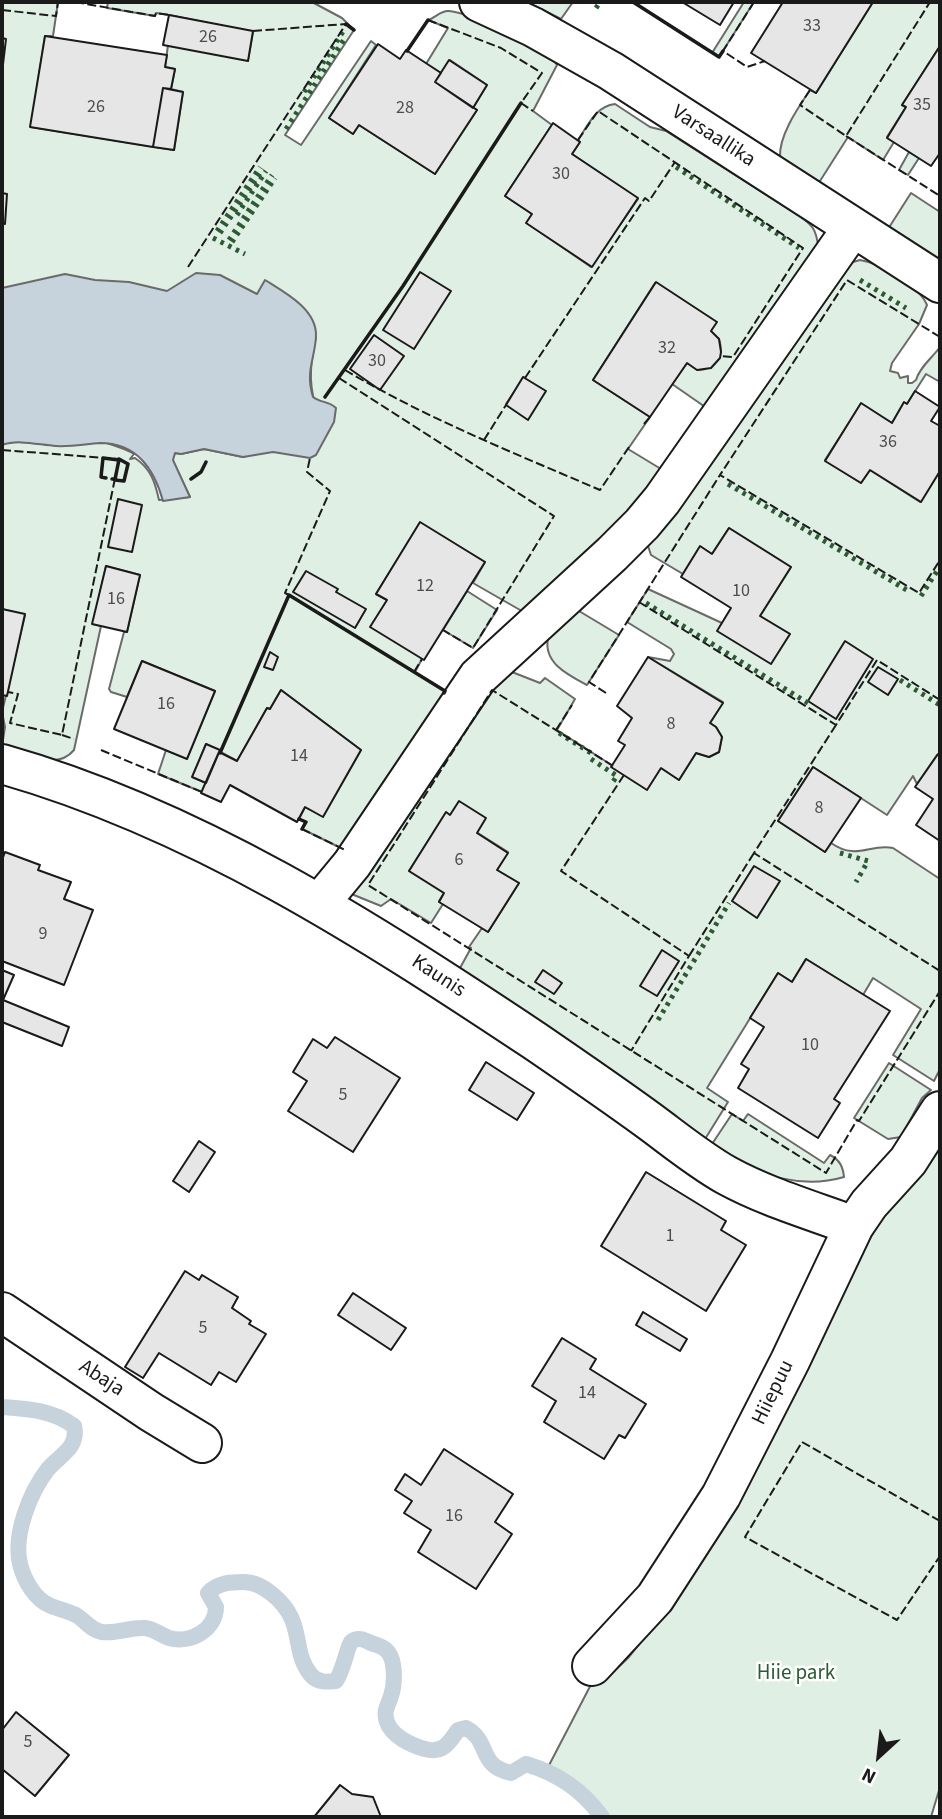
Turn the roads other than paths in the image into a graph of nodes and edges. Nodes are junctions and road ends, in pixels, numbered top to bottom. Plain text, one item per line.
1 (478, 2) edge
2 (853, 227) junction
3 (940, 283) edge
4 (2, 764) edge
5 (319, 904) junction
6 (940, 1111) edge
7 (854, 1226) junction
8 (2, 1312) edge
9 (202, 1443) dead end
10 (592, 1666) dead end

1 - 2 street, Varsaallika
2 - 3 street, Varsaallika
2 - 5 street
4 - 5 street, Kaunis
5 - 7 street, Kaunis
6 - 7 street, Hiiepuu
7 - 10 street, Hiiepuu
8 - 9 street, Abaja

